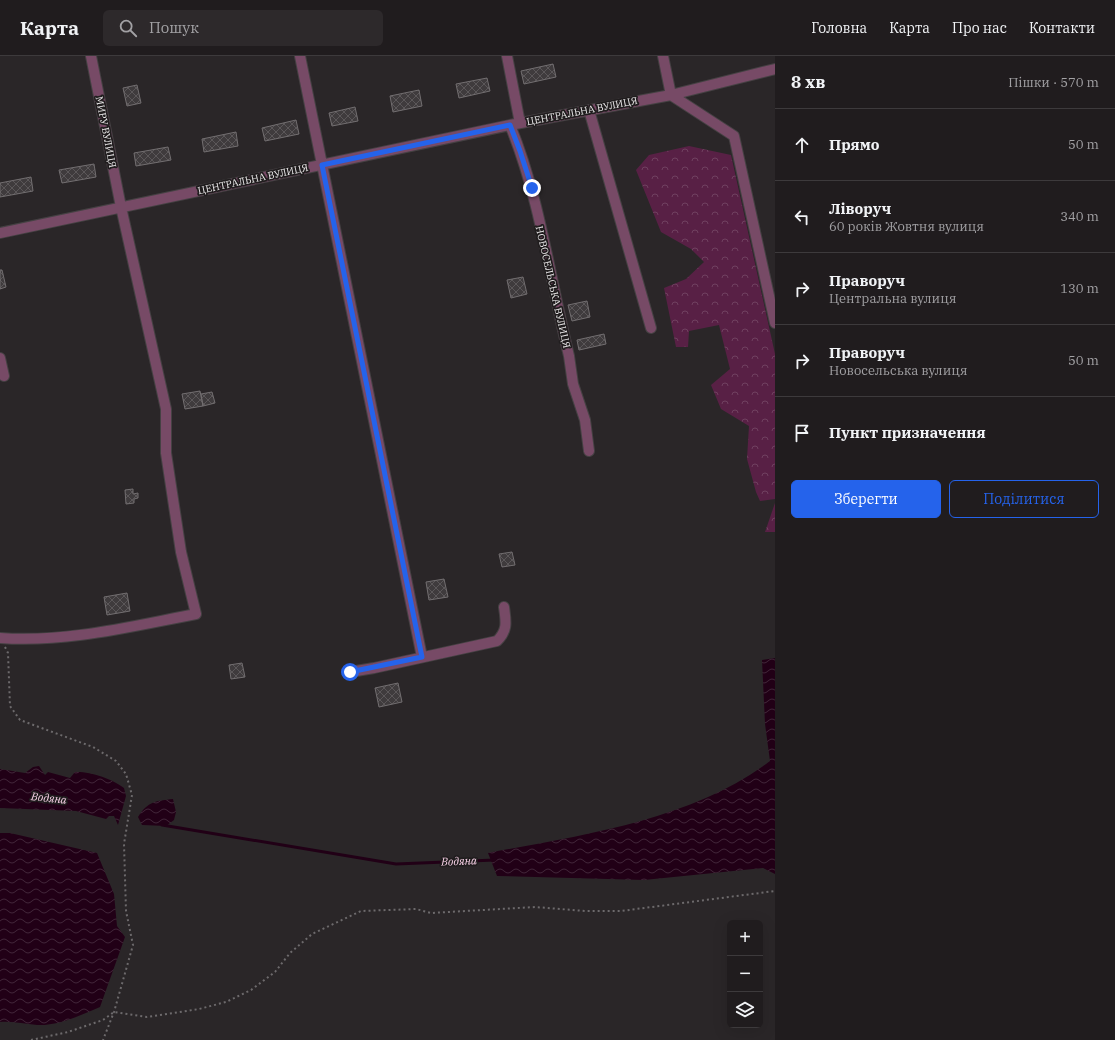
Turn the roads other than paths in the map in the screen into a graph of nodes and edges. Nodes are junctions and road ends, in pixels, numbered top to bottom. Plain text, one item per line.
1 (91, 56) edge
2 (300, 56) edge
3 (507, 56) edge
4 (663, 56) edge
5 (775, 69) edge
6 (671, 95) junction
7 (589, 110) junction
8 (520, 123) junction
9 (510, 125) junction
10 (322, 165) junction
11 (121, 207) junction
12 (0, 233) edge
13 (775, 323) edge
14 (651, 328) dead end
15 (0, 358) edge
16 (4, 376) dead end
17 (589, 450) dead end
18 (504, 607) dead end
19 (1, 641) edge
20 (422, 657) junction
21 (350, 672) dead end

1 - 11 street, МИРУ ВУЛИЦЯ
2 - 10 street
3 - 8 street
4 - 6 street
5 - 6 street, ЦЕНТРАЛЬНА ВУЛИЦЯ
6 - 7 street, ЦЕНТРАЛЬНА ВУЛИЦЯ
6 - 13 street
7 - 8 street, ЦЕНТРАЛЬНА ВУЛИЦЯ
7 - 14 street
8 - 9 street, ЦЕНТРАЛЬНА ВУЛИЦЯ
9 - 10 street, ЦЕНТРАЛЬНА ВУЛИЦЯ
9 - 17 street, НОВОСЕЛЬСЬКА ВУЛИЦЯ
10 - 11 street, ЦЕНТРАЛЬНА ВУЛИЦЯ
10 - 20 street
11 - 12 street, ЦЕНТРАЛЬНА ВУЛИЦЯ
11 - 19 street, МИРУ ВУЛИЦЯ
15 - 16 street
18 - 20 street
20 - 21 street

